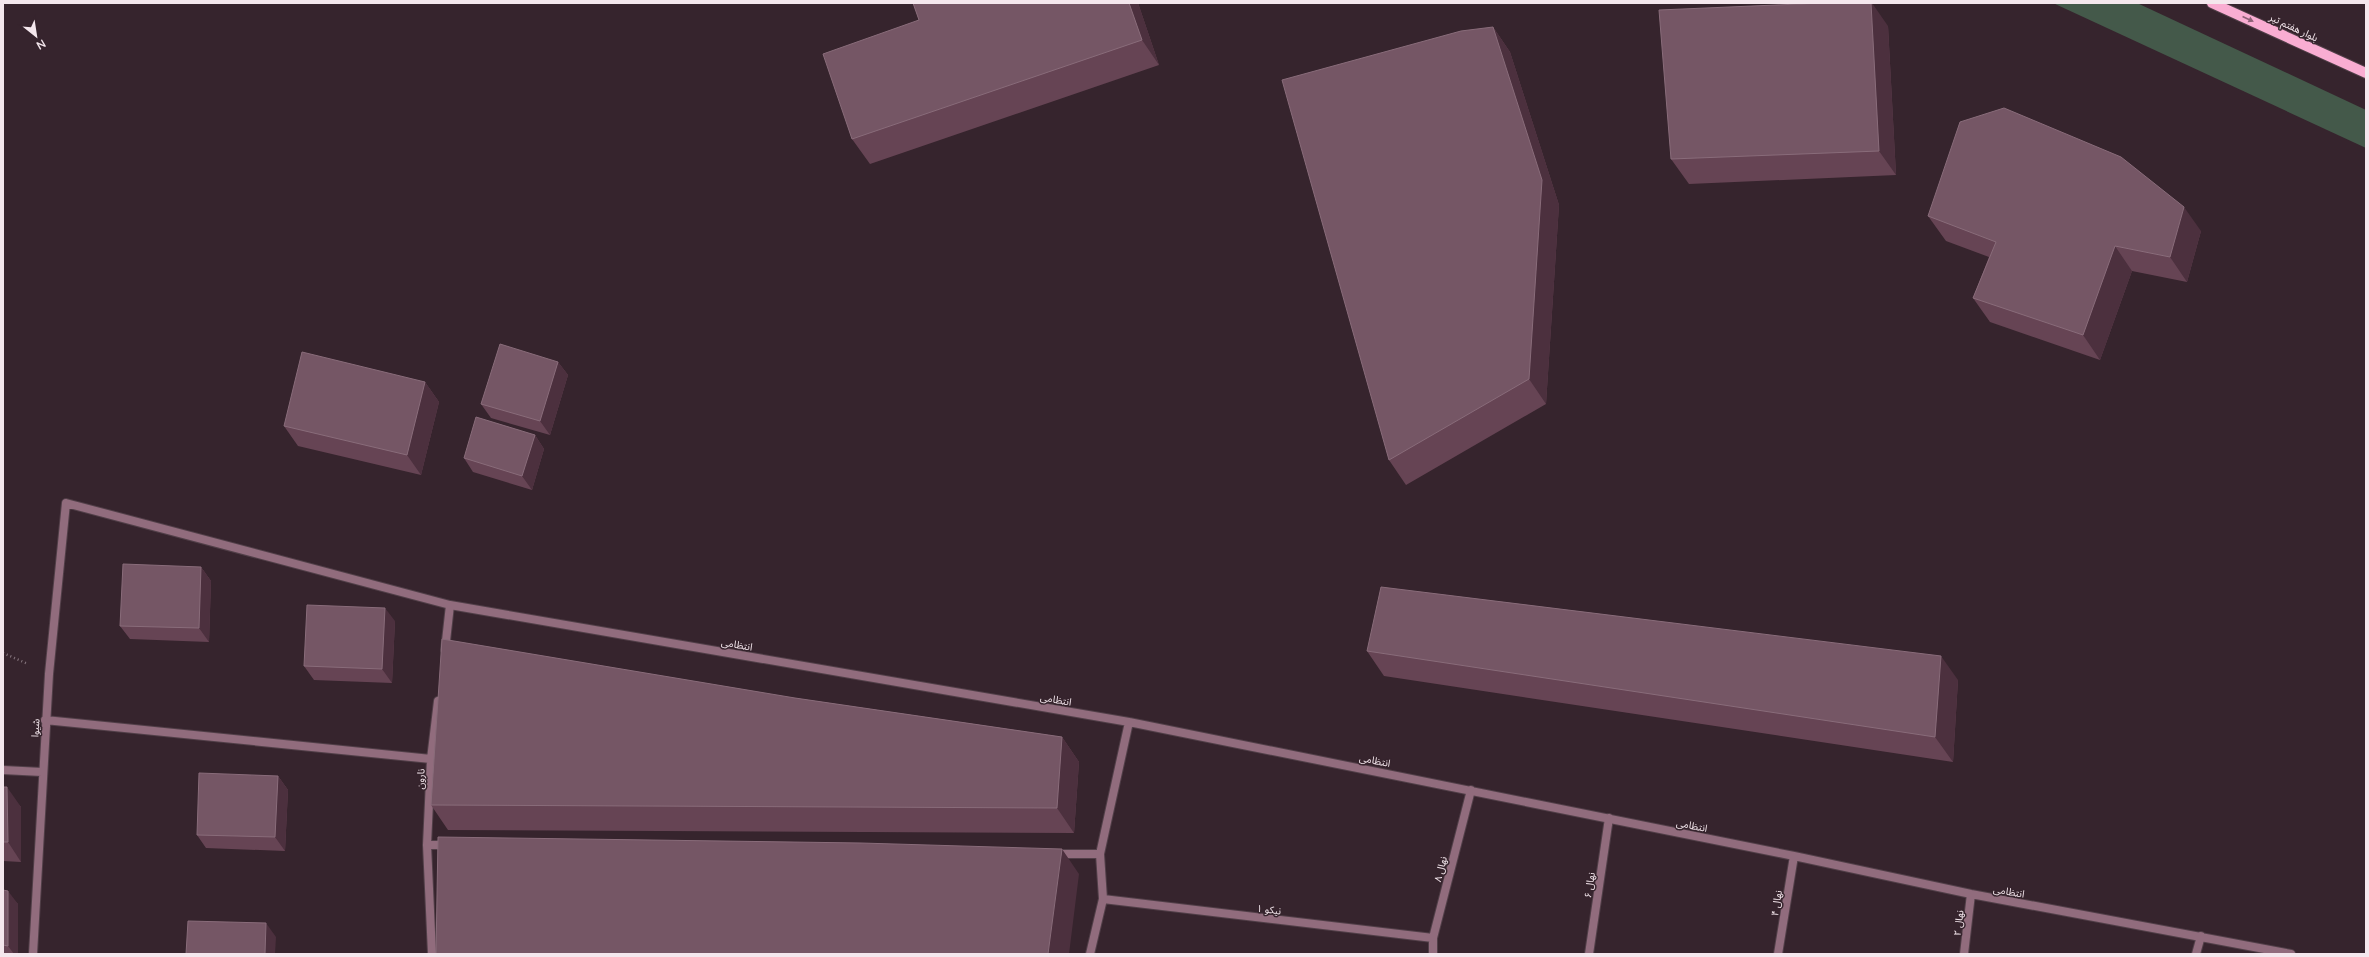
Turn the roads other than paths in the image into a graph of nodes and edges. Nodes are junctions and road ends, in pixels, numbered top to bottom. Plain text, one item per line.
1 (2212, 3) edge
2 (2366, 74) edge
3 (66, 503) joint
4 (450, 605) junction
5 (444, 659) edge
6 (440, 690) edge
7 (46, 720) junction
8 (1129, 722) junction
9 (431, 760) junction
10 (3, 770) edge
11 (42, 772) junction
12 (1471, 790) junction
13 (1609, 818) junction
14 (427, 845) junction
15 (459, 845) edge
16 (1045, 853) edge
17 (1100, 854) junction
18 (1794, 856) junction
19 (1971, 894) junction
20 (1103, 899) junction
21 (2201, 936) junction
22 (1433, 938) junction
23 (33, 954) edge
24 (432, 954) edge
25 (1090, 954) edge
26 (1433, 954) edge
27 (1589, 954) edge
28 (1778, 954) edge
29 (1964, 954) edge
30 (2196, 954) edge
31 (2292, 954) edge

1 -> 2 main road, بلوار هفتم تیر
3 - 4 street, انتظامی
3 - 7 street, شیوا
4 - 5 street
4 - 8 street, انتظامی
6 - 9 street, نارون
7 - 9 street
7 - 11 street, شیوا
8 - 12 street, انتظامی
8 - 17 street
9 - 14 street, نارون
10 - 11 street
11 - 23 street, شیوا
12 - 13 street, انتظامی
12 - 22 street, نهال ۸
13 - 18 street, انتظامی
13 - 27 street, نهال ۶
14 - 15 street
14 - 24 street, نارون
16 - 17 street
17 - 20 street
18 - 19 street, انتظامی
18 - 28 street, نهال ۴
19 - 21 street, انتظامی
19 - 29 street, نهال ۲
20 - 22 street, نیکو ۱
20 - 25 street
21 - 30 street
21 - 31 street, انتظامی
22 - 26 street, نهال ۸

